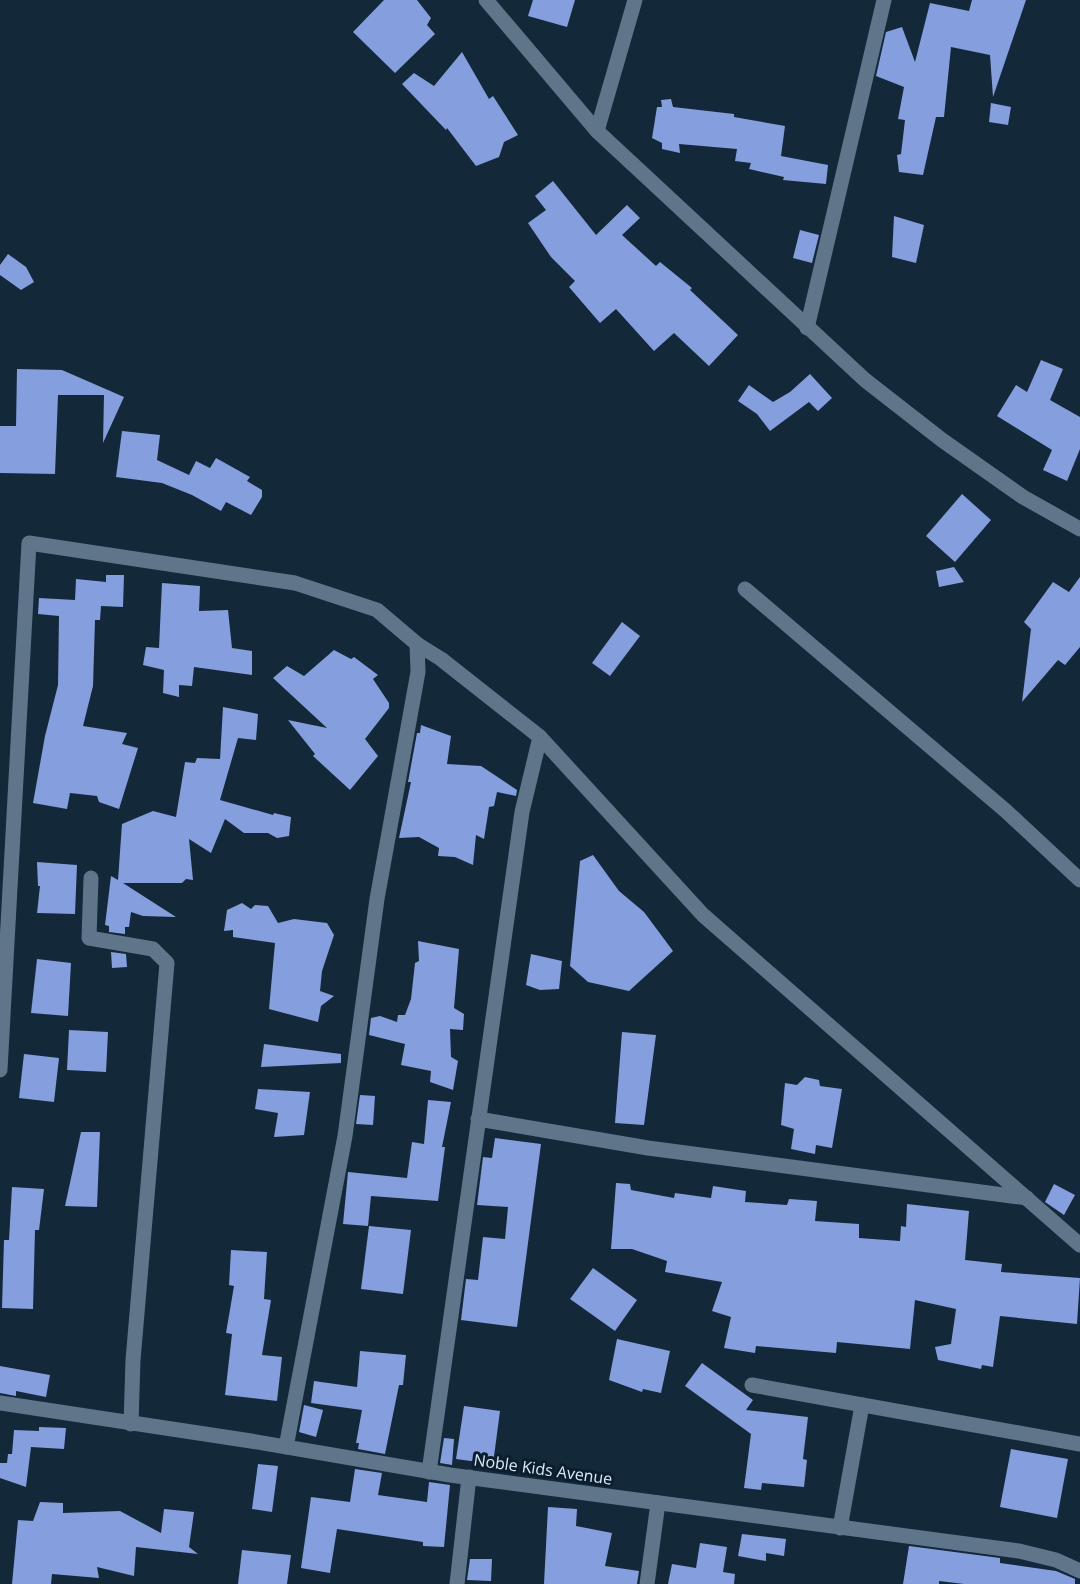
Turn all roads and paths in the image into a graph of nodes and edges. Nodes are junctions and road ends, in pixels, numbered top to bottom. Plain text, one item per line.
1 (486, 0) edge
2 (635, 0) edge
3 (884, 0) edge
4 (597, 131) junction
5 (807, 328) junction
6 (1080, 529) edge
7 (745, 589) dead end
8 (417, 644) junction
9 (540, 737) junction
10 (91, 878) dead end
11 (1080, 880) edge
12 (5, 886) edge
13 (1, 1030) edge
14 (0, 1070) edge
15 (478, 1119) junction
16 (1027, 1198) junction
17 (1080, 1245) edge
18 (752, 1385) dead end
19 (0, 1403) edge
20 (862, 1405) junction
21 (131, 1424) junction
22 (1080, 1444) edge
23 (286, 1447) junction
24 (429, 1472) junction
25 (469, 1478) junction
26 (658, 1503) junction
27 (840, 1527) junction
28 (1080, 1571) edge
29 (457, 1584) edge
30 (647, 1584) edge

1 - 4 street
2 - 4 street
3 - 5 street
4 - 5 street
5 - 6 street
7 - 11 street
8 - 9 street
8 - 12 street
8 - 23 street
9 - 15 street
9 - 16 street
10 - 21 street
12 - 13 street
13 - 14 street
15 - 16 street
15 - 24 street
16 - 17 street
18 - 20 street
19 - 21 street, Noble Kids Avenue
20 - 22 street
20 - 27 street
21 - 23 street, Noble Kids Avenue
23 - 24 street, Noble Kids Avenue
24 - 25 street, Noble Kids Avenue
25 - 26 street, Noble Kids Avenue
25 - 29 street
26 - 27 street, Noble Kids Avenue
26 - 30 street
27 - 28 street, Noble Kids Avenue

